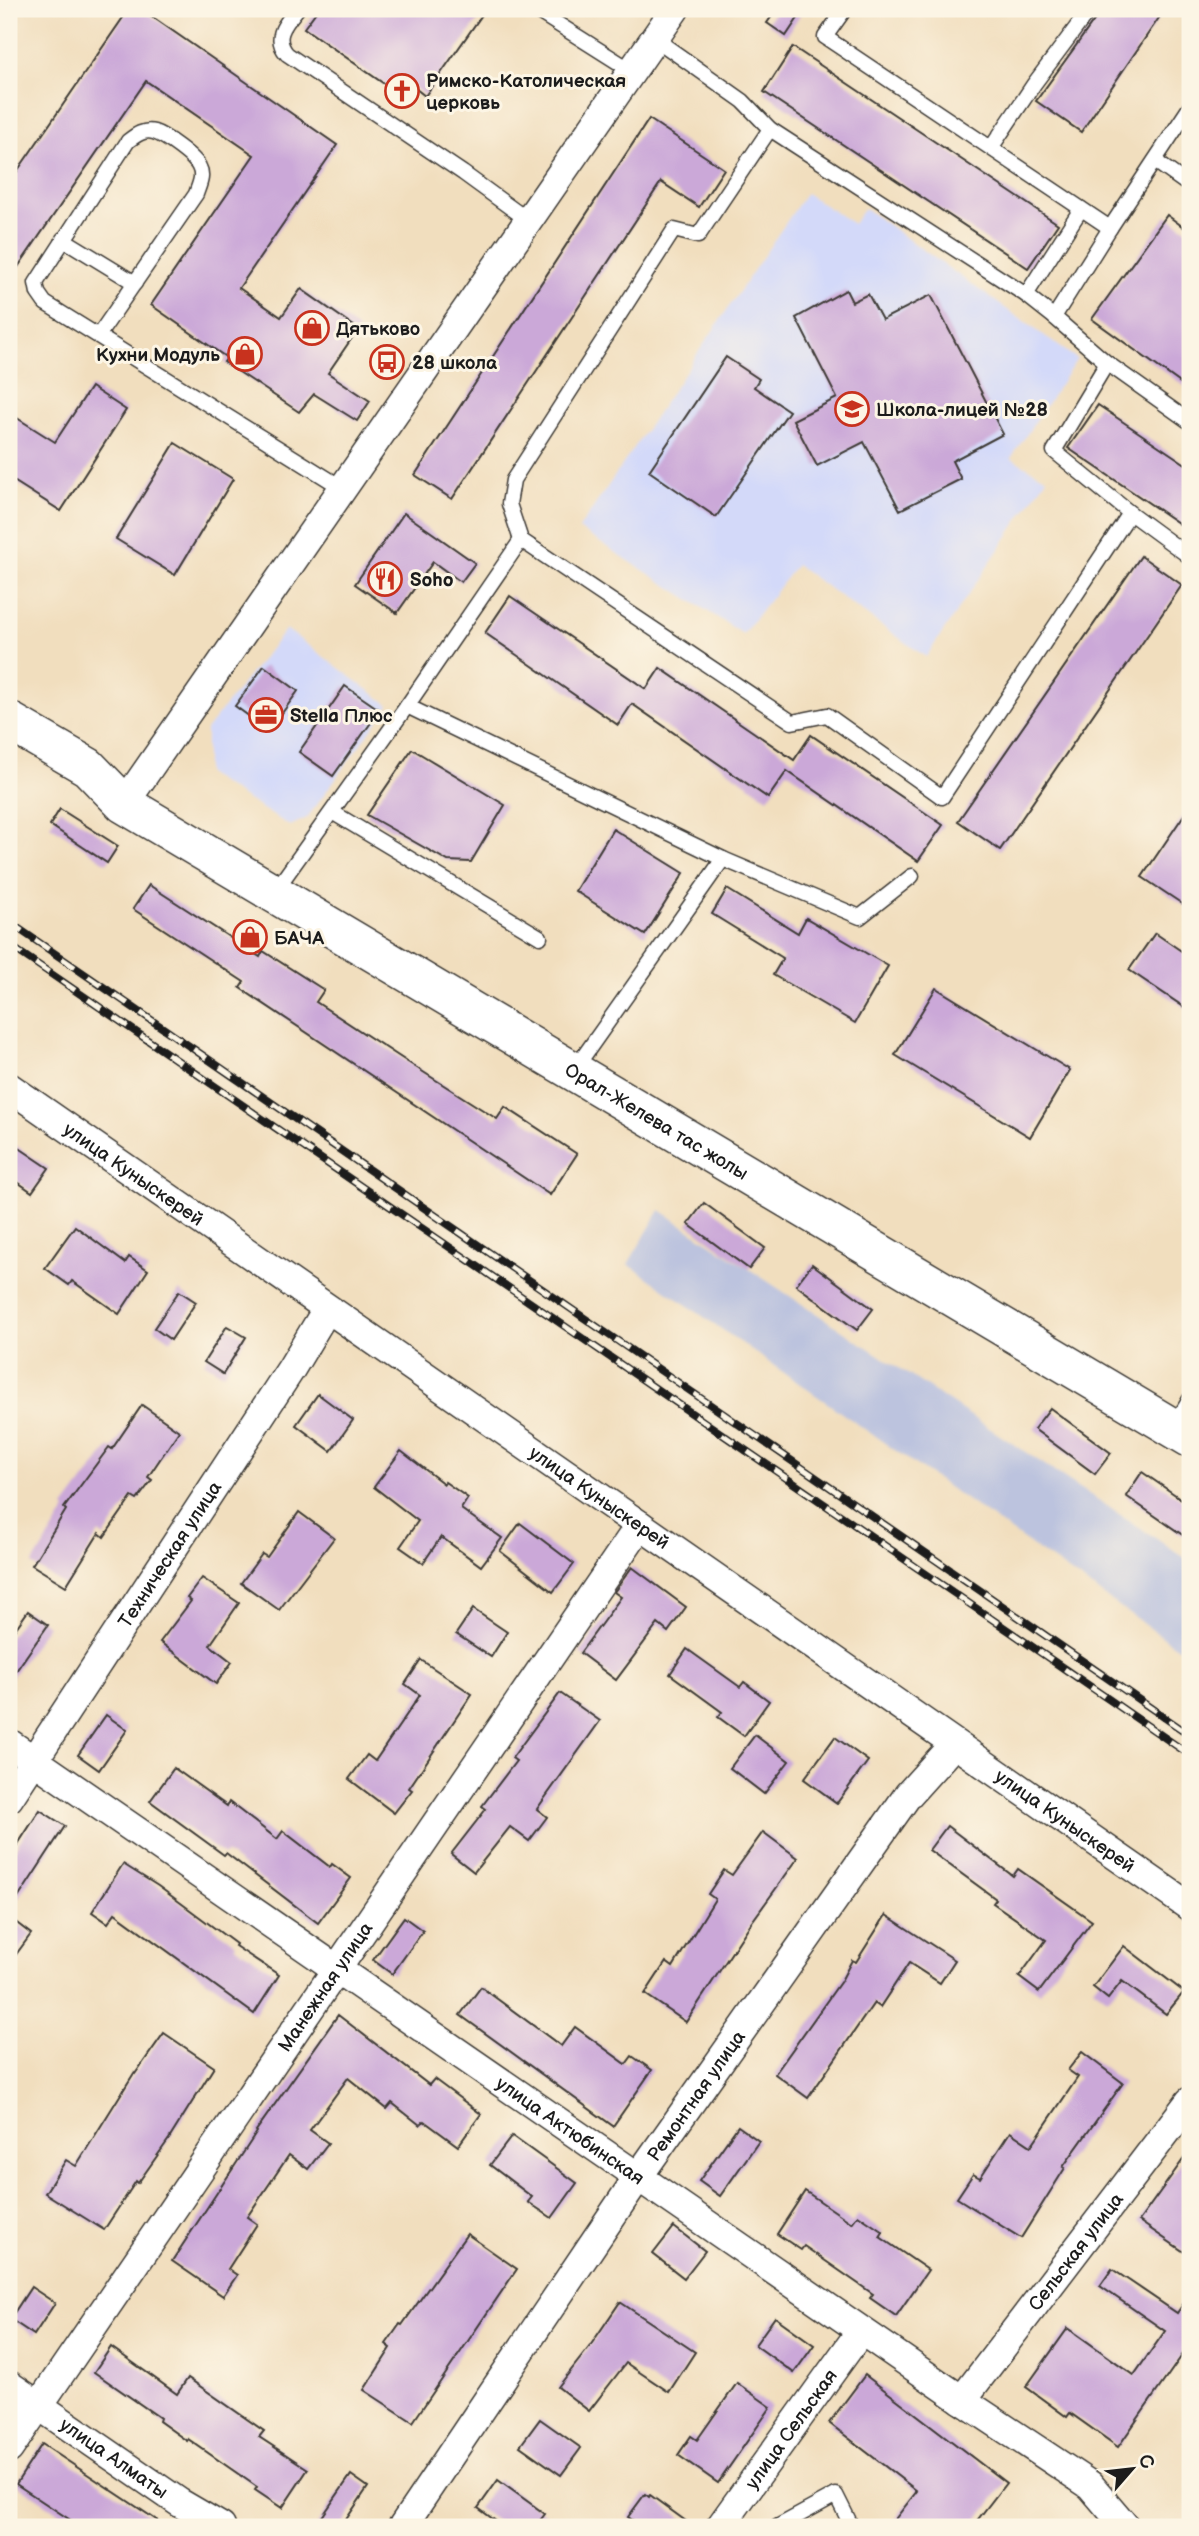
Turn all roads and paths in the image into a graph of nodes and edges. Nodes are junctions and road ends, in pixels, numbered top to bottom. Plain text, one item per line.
1 (298, 9) edge
2 (534, 9) edge
3 (675, 9) edge
4 (845, 9) edge
5 (1090, 9) edge
6 (654, 38) junction
7 (632, 71) junction
8 (1190, 107) edge
9 (770, 129) junction
10 (991, 148) junction
11 (1155, 161) junction
12 (1190, 186) edge
13 (1082, 209) junction
14 (529, 220) junction
15 (1110, 228) junction
16 (63, 239) junction
17 (135, 283) junction
18 (1026, 295) junction
19 (1054, 317) junction
20 (98, 336) junction
21 (1107, 363) junction
22 (1190, 422) edge
23 (344, 489) junction
24 (1130, 513) junction
25 (521, 540) junction
26 (1190, 557) edge
27 (407, 706) junction
28 (9, 721) edge
29 (124, 804) junction
30 (332, 812) junction
31 (723, 859) junction
32 (912, 876) dead end
33 (273, 894) junction
34 (540, 937) dead end
35 (574, 1071) junction
36 (11, 1096) edge
37 (327, 1308) junction
38 (1184, 1422) edge
39 (640, 1525) junction
40 (9, 1743) edge
41 (954, 1744) junction
42 (34, 1760) junction
43 (9, 1798) edge
44 (1190, 1908) edge
45 (338, 1970) junction
46 (1190, 2101) edge
47 (638, 2177) junction
48 (861, 2331) junction
49 (9, 2385) edge
50 (962, 2400) junction
51 (37, 2406) junction
52 (9, 2449) edge
53 (221, 2527) edge
54 (402, 2527) edge
55 (720, 2527) edge
56 (777, 2527) edge
57 (852, 2527) edge
58 (1123, 2527) edge

1 - 14 lane
2 - 7 lane
3 - 6 street
4 - 10 lane
5 - 10 lane
6 - 7 street
6 - 9 lane
7 - 14 street
8 - 11 lane
9 - 18 lane
9 - 25 lane
10 - 13 lane
11 - 12 lane
11 - 15 lane
13 - 15 lane
13 - 18 lane
14 - 23 street
15 - 19 lane
16 - 17 lane
16 - 17 lane
16 - 20 lane
17 - 20 lane
18 - 19 lane
19 - 21 lane
20 - 23 lane
21 - 22 lane
21 - 24 lane
23 - 29 street
24 - 25 lane
24 - 26 lane
25 - 27 lane
27 - 30 lane
27 - 31 lane
28 - 29 main road, Орал-Желева тас жолы
29 - 33 main road, Орал-Желева тас жолы
30 - 33 lane
30 - 34 lane
31 - 32 lane
31 - 35 lane
33 - 35 main road, Орал-Желева тас жолы
35 - 38 main road, Орал-Желева тас жолы
36 - 37 street, улица Куныскерей
37 - 39 street, улица Куныскерей
37 - 42 street, Техническая улица
39 - 41 street, улица Куныскерей
39 - 45 street, Манежная улица
40 - 42 street, улица Актюбинская
41 - 44 street, улица Куныскерей
41 - 47 street, Ремонтная улица
42 - 43 street, Техническая улица
42 - 45 street, улица Актюбинская
45 - 47 street, улица Актюбинская
45 - 51 street, Манежная улица
46 - 50 street, Сельская улица
47 - 48 street, улица Актюбинская
47 - 54 street, Ремонтная улица
48 - 50 street, улица Актюбинская
48 - 55 street, улица Сельская
49 - 51 street, улица Алматы
50 - 58 street, улица Актюбинская
51 - 52 street, Манежная улица
51 - 53 street, улица Алматы
56 - 57 lane

